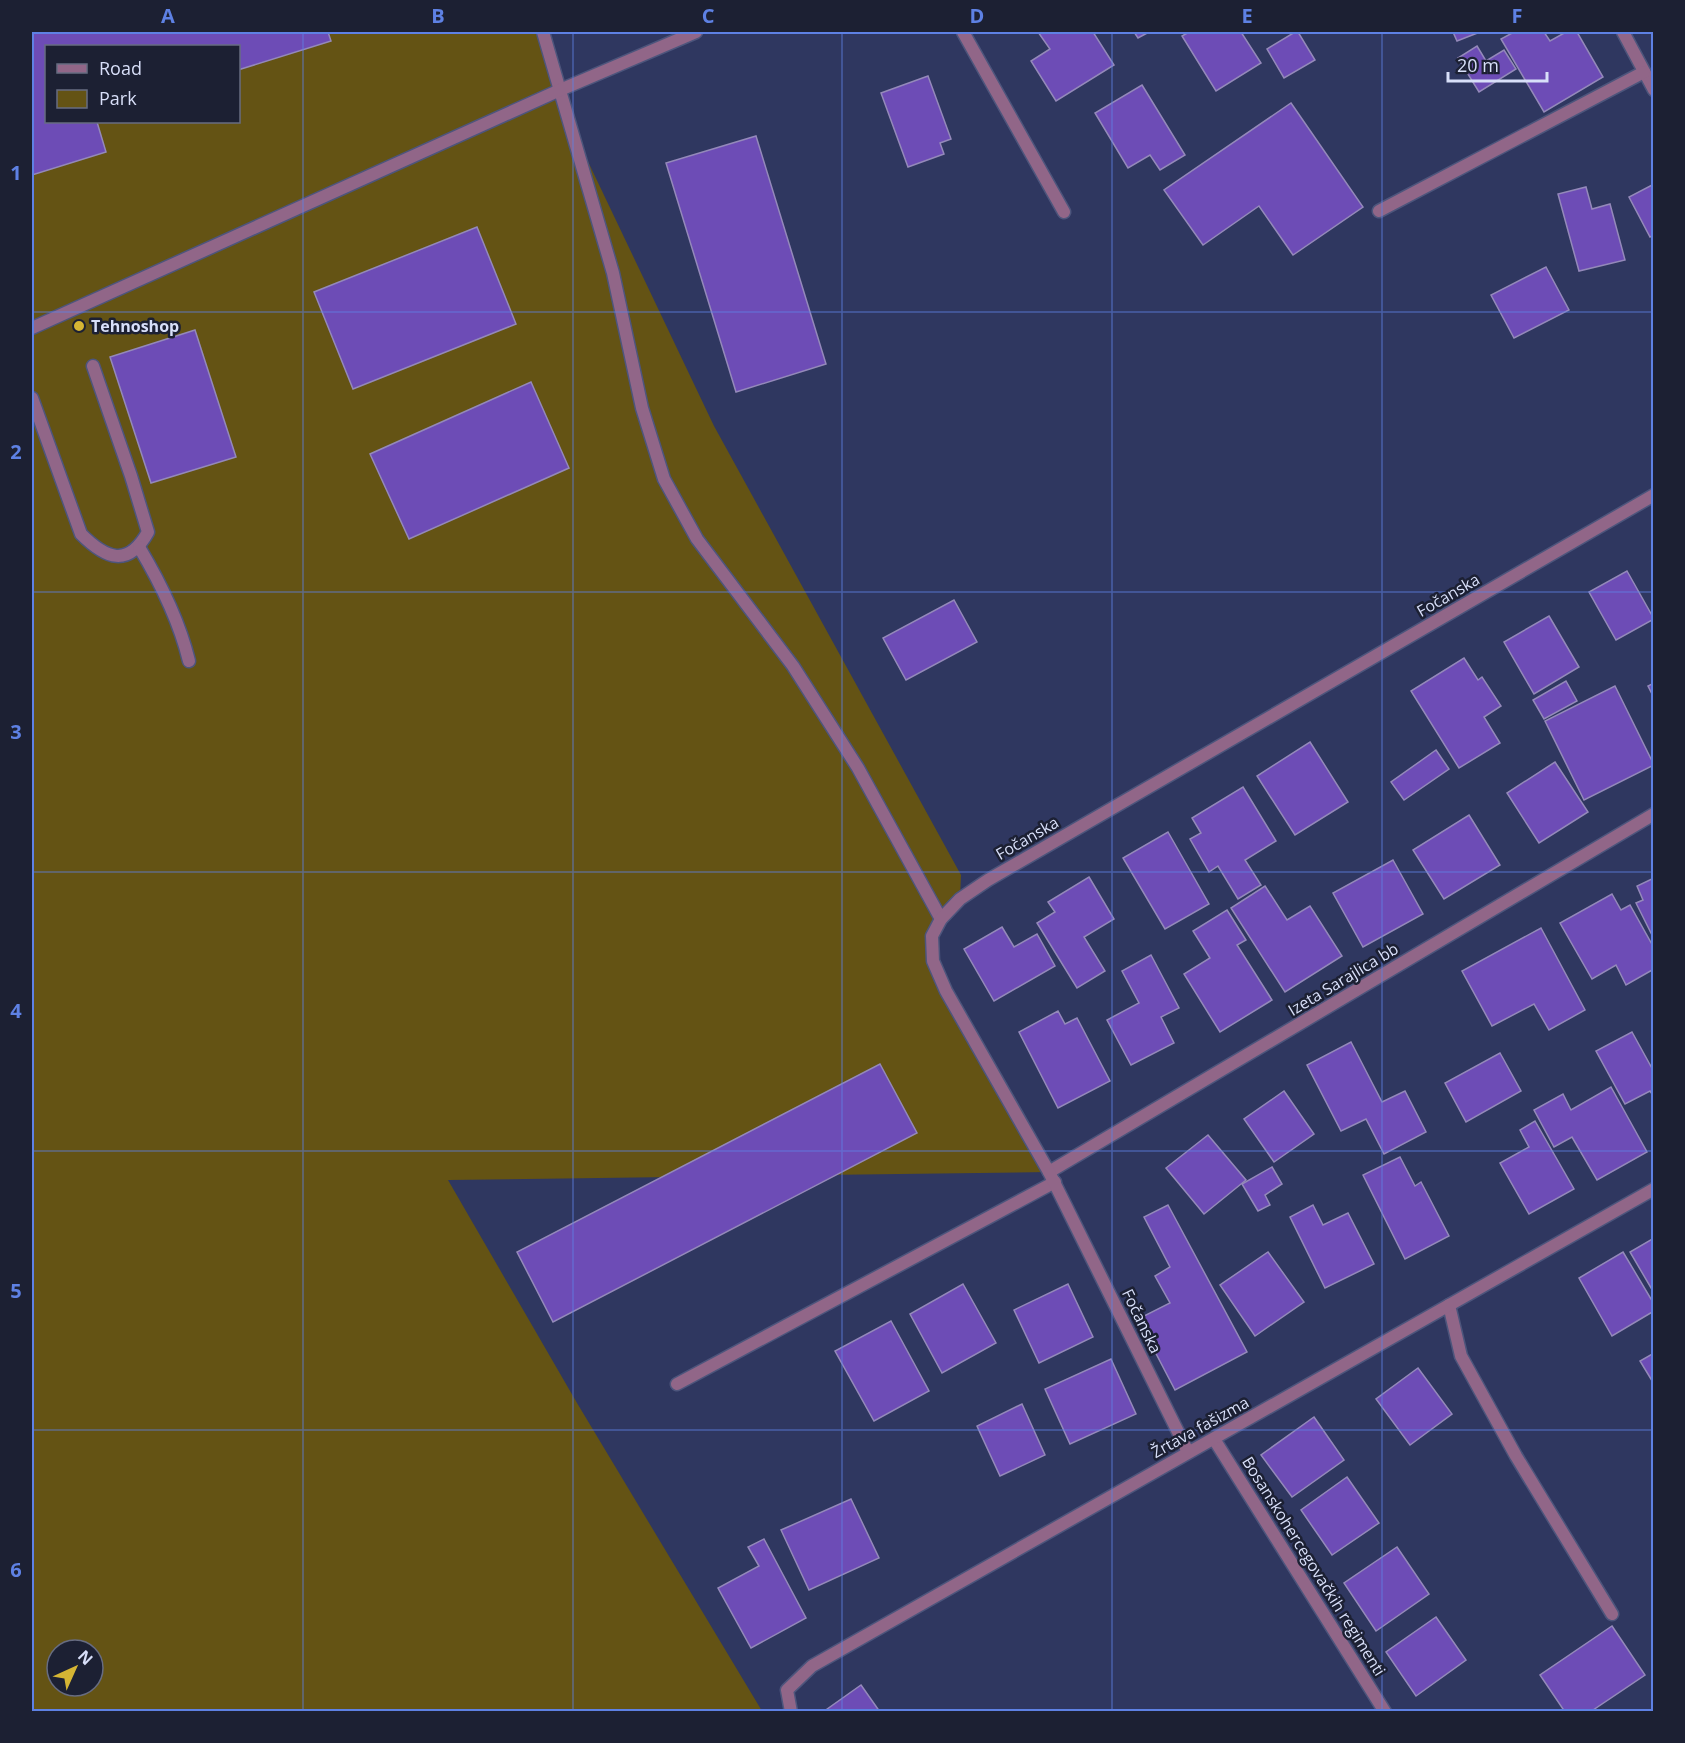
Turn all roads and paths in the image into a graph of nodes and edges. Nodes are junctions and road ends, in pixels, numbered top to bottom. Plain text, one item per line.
1 (543, 32) edge
2 (696, 32) edge
3 (963, 32) edge
4 (1623, 32) edge
5 (1644, 72) junction
6 (560, 90) junction
7 (1653, 90) edge
8 (1379, 211) dead end
9 (1064, 212) dead end
10 (32, 328) edge
11 (93, 366) dead end
12 (32, 398) edge
13 (1653, 495) edge
14 (139, 547) junction
15 (189, 661) dead end
16 (1653, 814) edge
17 (941, 919) junction
18 (1052, 1177) junction
19 (1653, 1188) edge
20 (1449, 1305) junction
21 (677, 1384) dead end
22 (1214, 1439) junction
23 (1188, 1452) junction
24 (1612, 1614) dead end
25 (790, 1712) edge
26 (1385, 1712) edge

1 - 6 street
2 - 6 street
3 - 9 street
4 - 5 street
5 - 7 street
5 - 8 street
6 - 10 street
6 - 17 street
11 - 14 street
12 - 14 street
13 - 17 street, Fočanska
14 - 15 street
16 - 18 street, Izeta Sarajlica bb
17 - 18 street, Fočanska
18 - 21 street, Izeta Sarajlica bb
18 - 23 street, Fočanska
19 - 20 street, Žrtava fašizma
20 - 22 street, Žrtava fašizma
20 - 24 street
22 - 23 street, Žrtava fašizma
22 - 26 street, Bosanskohercegovačkih regimenti
23 - 25 street, Žrtava fašizma

